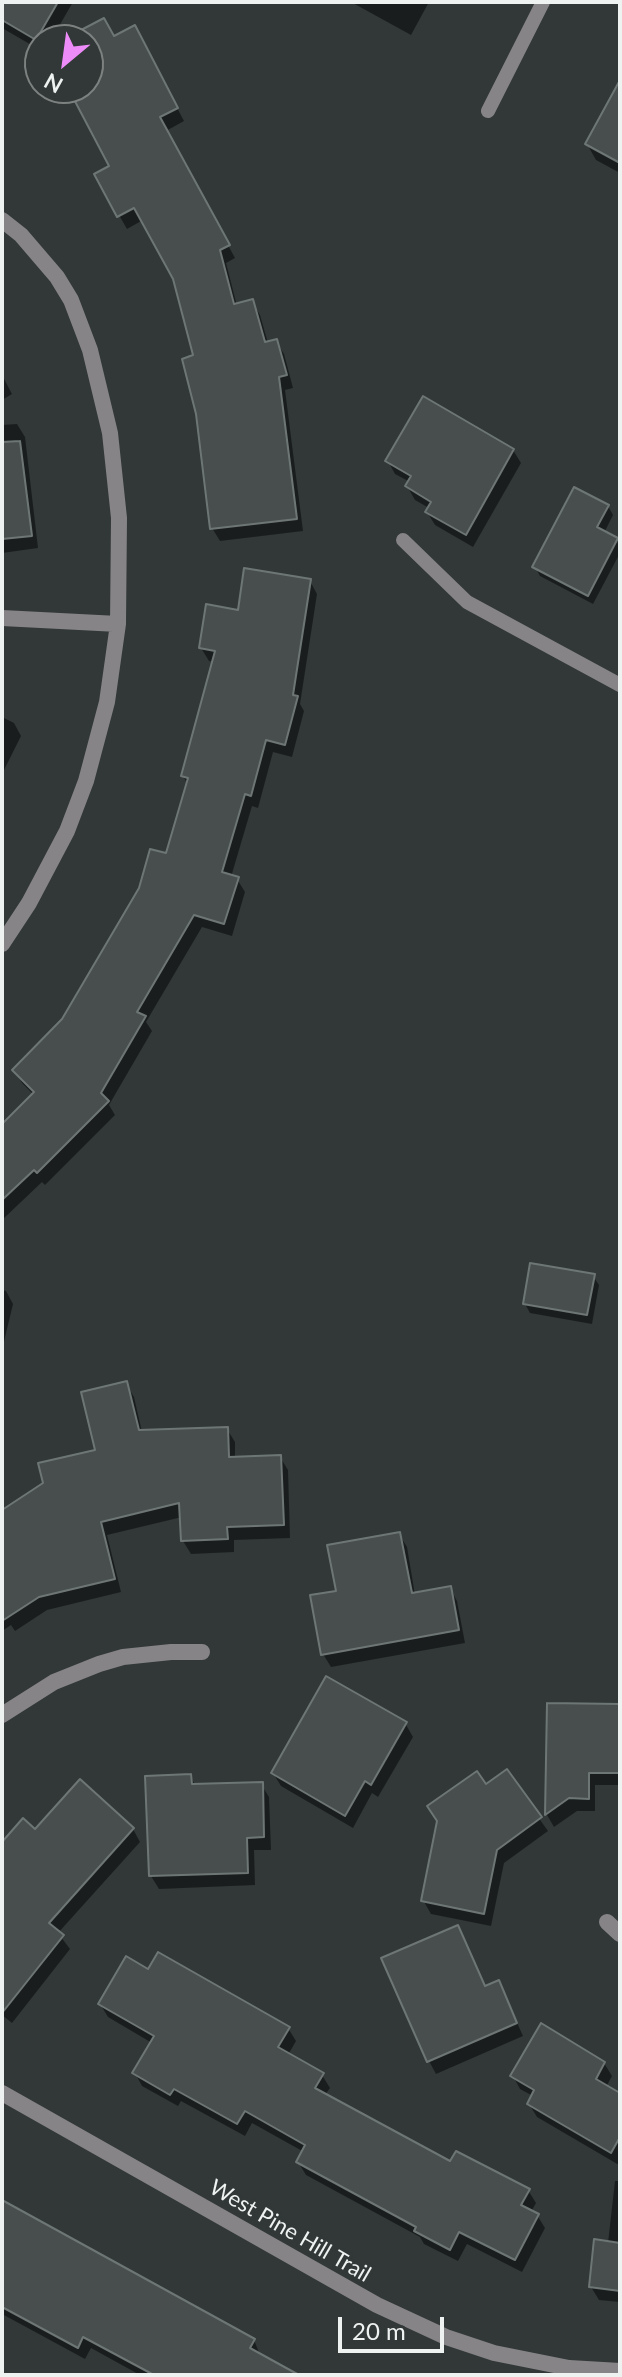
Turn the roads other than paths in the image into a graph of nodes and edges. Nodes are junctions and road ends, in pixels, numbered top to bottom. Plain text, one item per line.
1 (543, 2) edge
2 (488, 111) dead end
3 (2, 220) edge
4 (403, 540) dead end
5 (2, 618) edge
6 (118, 624) junction
7 (620, 685) edge
8 (2, 944) edge
9 (202, 1652) dead end
10 (2, 1715) edge
11 (607, 1922) dead end
12 (620, 1934) edge
13 (2, 2093) edge
14 (620, 2371) edge

1 - 2 lane
3 - 6 street
4 - 7 lane
5 - 6 street
6 - 8 street
9 - 10 street
11 - 12 street
13 - 14 street, West Pine Hill Trail

